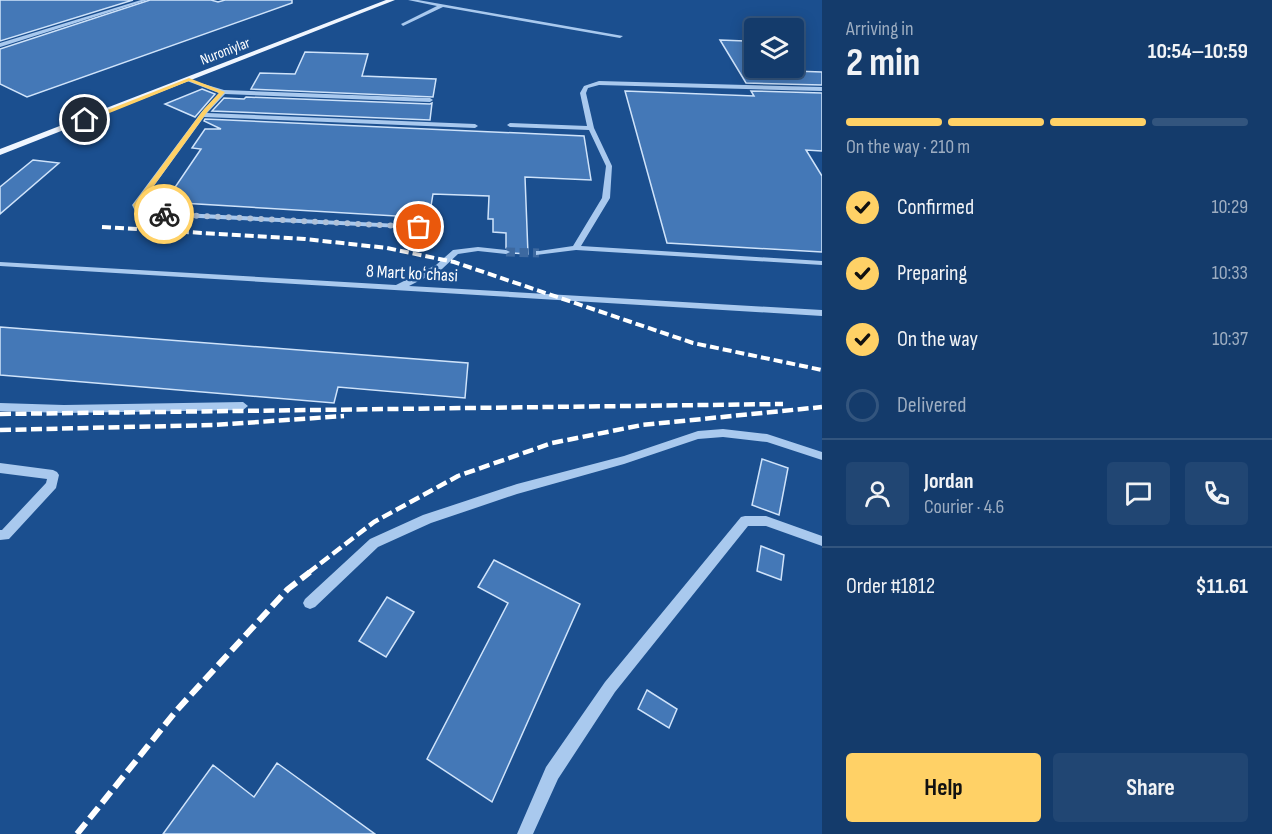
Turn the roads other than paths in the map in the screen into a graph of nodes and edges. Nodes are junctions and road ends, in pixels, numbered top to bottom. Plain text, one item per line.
1 (146, 0) edge
2 (392, 0) edge
3 (410, 0) edge
4 (462, 0) edge
5 (444, 6) junction
6 (402, 25) dead end
7 (620, 36) dead end
8 (0, 45) edge
9 (189, 80) junction
10 (822, 90) edge
11 (223, 92) junction
12 (430, 100) dead end
13 (202, 115) junction
14 (510, 125) dead end
15 (475, 126) dead end
16 (591, 128) junction
17 (0, 152) edge
18 (419, 227) dead end
19 (576, 248) junction
20 (506, 252) tunnel mouth
21 (539, 253) tunnel mouth
22 (822, 263) edge
23 (0, 264) edge
24 (395, 289) junction
25 (822, 314) edge
26 (243, 406) dead end
27 (0, 407) edge
28 (822, 456) edge
29 (0, 468) edge
30 (0, 535) edge
31 (822, 541) edge
32 (310, 603) dead end
33 (525, 834) edge

1 - 8 street
2 - 9 main road, Nuroniylar
3 - 5 street
4 - 5 street
5 - 6 street
5 - 7 street
9 - 11 street
9 - 17 main road, Nuroniylar
10 - 16 street
11 - 12 street
11 - 13 street
13 - 15 street
13 - 18 street
14 - 16 street
16 - 19 street
19 - 21 street
19 - 22 street
20 - 24 street
23 - 24 street, 8 Mart koʻchasi
24 - 25 street, 8 Mart koʻchasi
26 - 27 street
28 - 32 street
29 - 30 street
31 - 33 street

